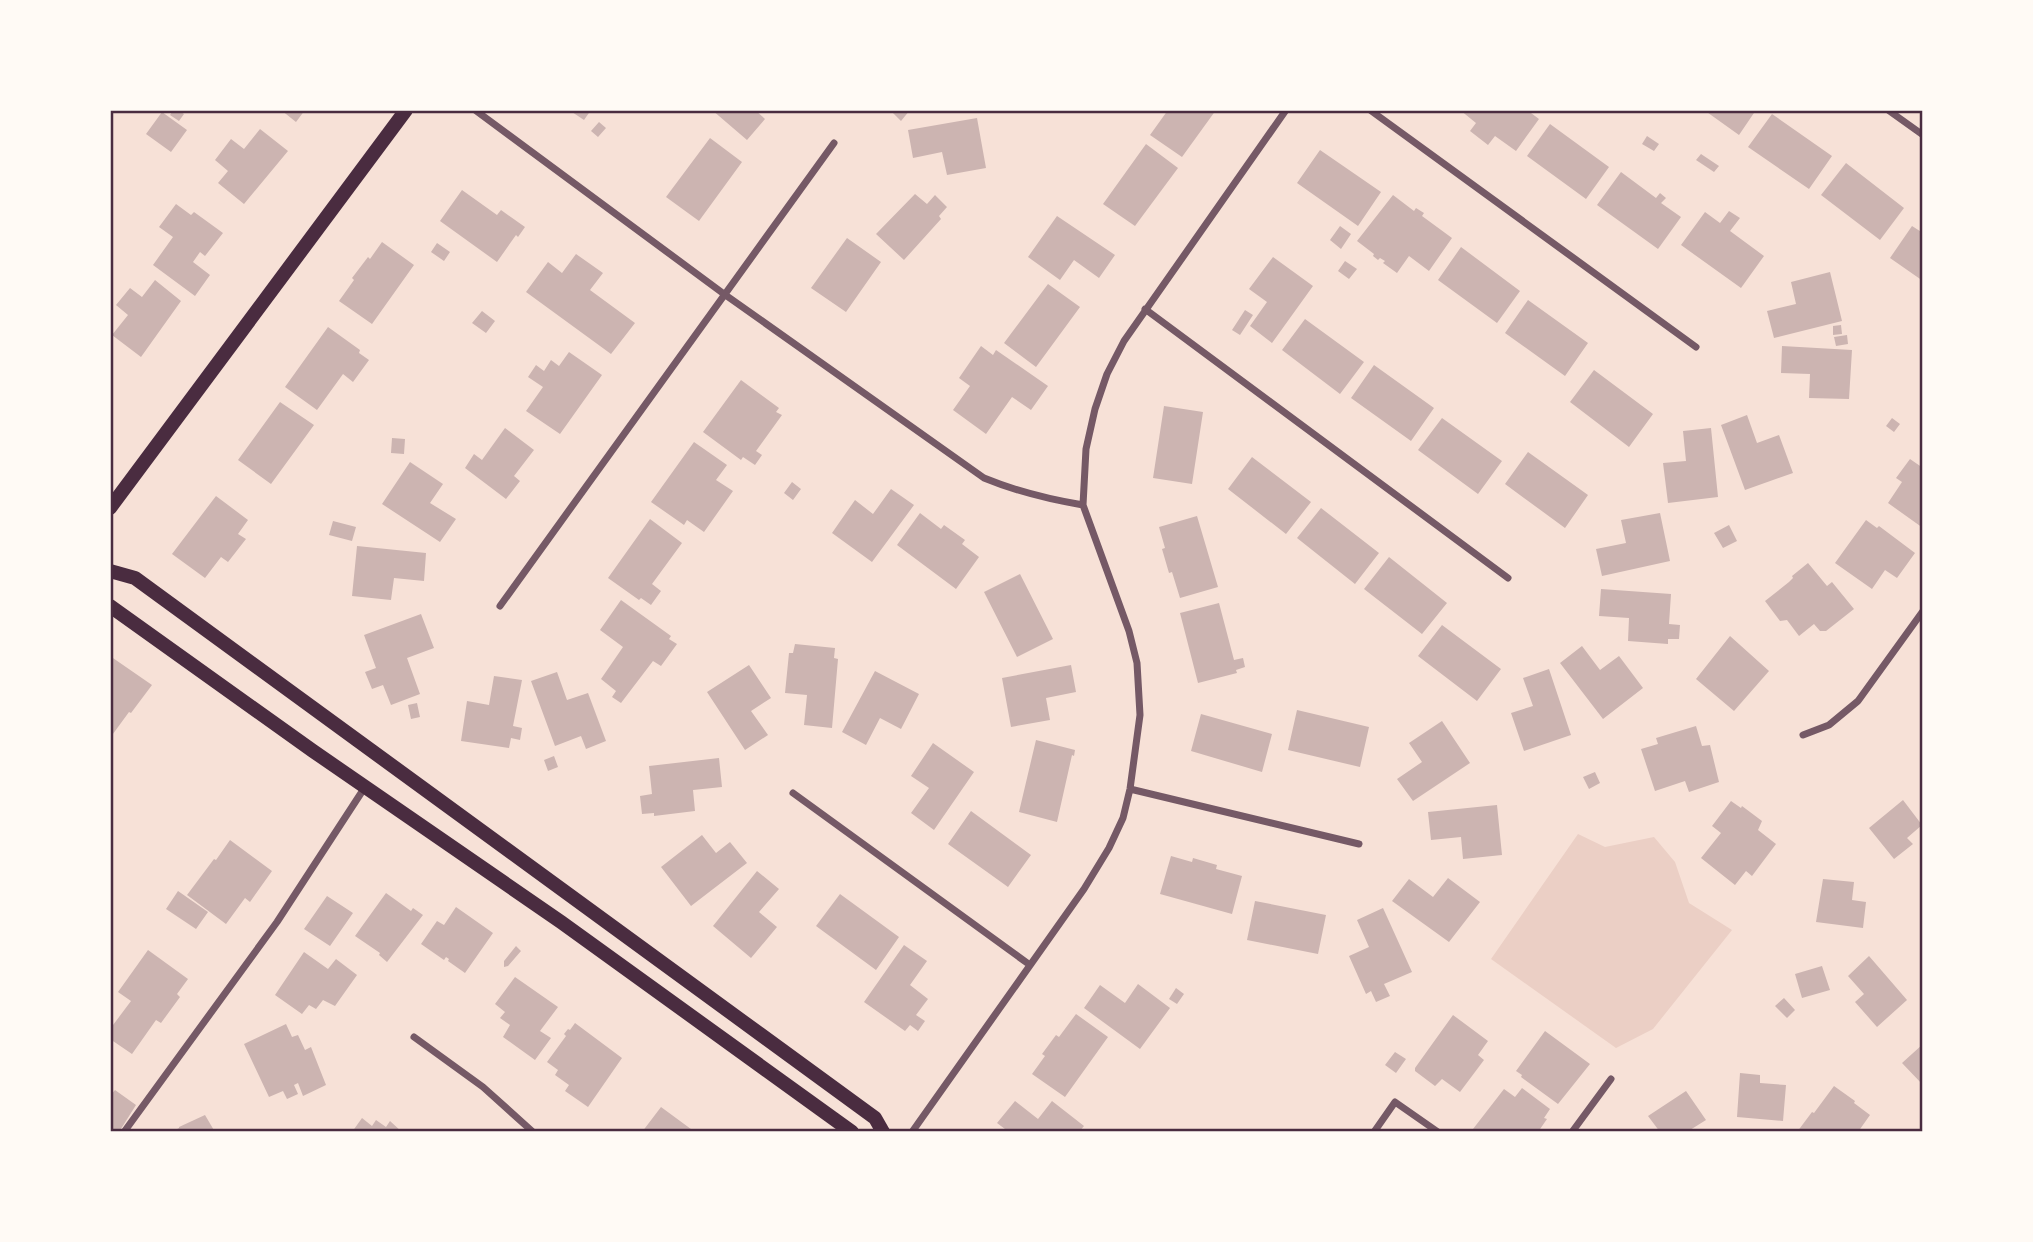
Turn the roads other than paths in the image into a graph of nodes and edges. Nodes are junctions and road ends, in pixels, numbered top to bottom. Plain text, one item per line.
1 (406, 110) edge
2 (475, 110) edge
3 (1286, 110) edge
4 (1370, 110) edge
5 (1888, 110) edge
6 (1923, 135) edge
7 (834, 142) dead end
8 (724, 294) junction
9 (1145, 309) junction
10 (1696, 347) dead end
11 (1083, 505) junction
12 (110, 508) edge
13 (110, 571) edge
14 (1508, 578) dead end
15 (110, 606) edge
16 (500, 606) dead end
17 (1923, 611) edge
18 (1803, 735) dead end
19 (365, 787) junction
20 (1130, 789) junction
21 (793, 793) dead end
22 (1359, 844) dead end
23 (1030, 965) junction
24 (414, 1037) dead end
25 (1611, 1079) dead end
26 (124, 1132) edge
27 (533, 1132) edge
28 (852, 1132) edge
29 (883, 1132) edge
30 (912, 1132) edge
31 (1374, 1132) edge
32 (1438, 1132) edge
33 (1572, 1132) edge

1 - 12 main road
2 - 8 street
3 - 9 street
4 - 10 street
5 - 6 street
7 - 8 street
8 - 11 street
8 - 16 street
9 - 11 street
9 - 14 street
11 - 20 street
13 - 29 main road
15 - 19 main road
17 - 18 street
19 - 26 street
19 - 28 main road
20 - 22 street
20 - 23 street
21 - 23 street
23 - 30 street
24 - 27 street
25 - 33 street
31 - 32 street

